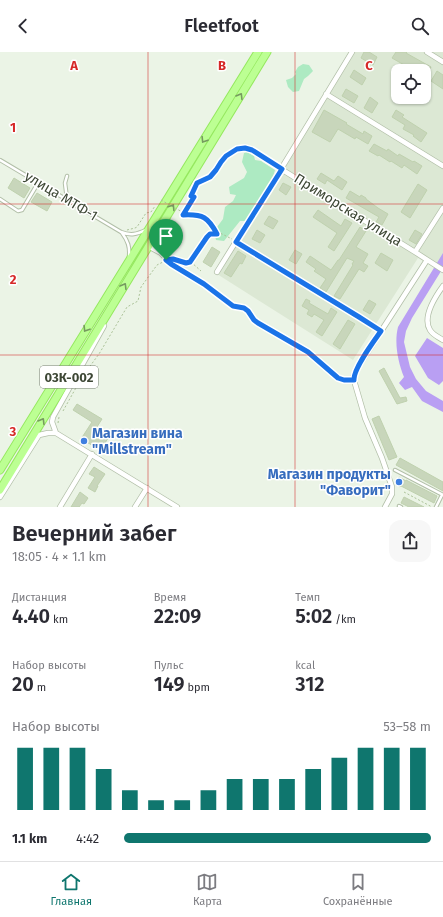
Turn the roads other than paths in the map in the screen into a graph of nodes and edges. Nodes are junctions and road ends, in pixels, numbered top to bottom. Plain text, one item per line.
1 (258, 52) edge
2 (267, 52) edge
3 (352, 52) edge
4 (427, 52) edge
5 (443, 62) edge
6 (326, 94) junction
7 (252, 150) road end
8 (0, 160) edge
9 (443, 166) edge
10 (282, 169) junction
11 (67, 176) dead end
12 (38, 183) junction
13 (0, 199) edge
14 (67, 200) junction
15 (443, 208) edge
16 (148, 229) junction
17 (121, 232) junction
18 (236, 242) junction
19 (148, 246) junction
20 (415, 252) junction
21 (129, 260) junction
22 (427, 260) junction
23 (443, 270) edge
24 (216, 272) dead end
25 (443, 286) edge
26 (110, 309) junction
27 (381, 331) junction
28 (443, 340) edge
29 (354, 380) junction
30 (56, 433) junction
31 (92, 454) junction
32 (0, 470) edge
33 (396, 470) dead end
34 (147, 488) junction
35 (0, 490) edge
36 (443, 495) edge
37 (0, 497) edge
38 (60, 507) edge
39 (135, 507) edge
40 (177, 507) edge
41 (385, 507) edge
42 (436, 507) edge

1 -> 16 main road, 03К-002
19 -> 2 main road, 03К-002
3 - 6 street
4 - 5 street
6 - 9 street
6 - 10 street
7 - 10 street, Приморская улица
8 - 12 lane, улица МТФ-1
10 - 18 street
10 - 20 street, Приморская улица
11 - 14 lane
12 - 13 lane
12 - 14 lane, улица МТФ-1
14 - 17 lane, улица МТФ-1
15 - 20 street
16 - 17 lane
16 - 21 main road, 03К-002
17 - 21 lane
18 - 24 street
18 - 27 street
26 -> 19 main road, 03К-002
19 - 29 street
20 - 22 street, Приморская улица
21 -> 32 main road, 03К-002
22 - 23 street, Приморская улица
22 - 27 street
25 - 28 street
26 - 30 street
35 -> 26 main road, 03К-002
27 - 29 street
29 - 41 street
30 - 31 street
30 - 37 street
31 - 34 street
31 - 38 street
33 - 36 lane
34 - 39 street
34 - 40 street
36 - 42 lane

